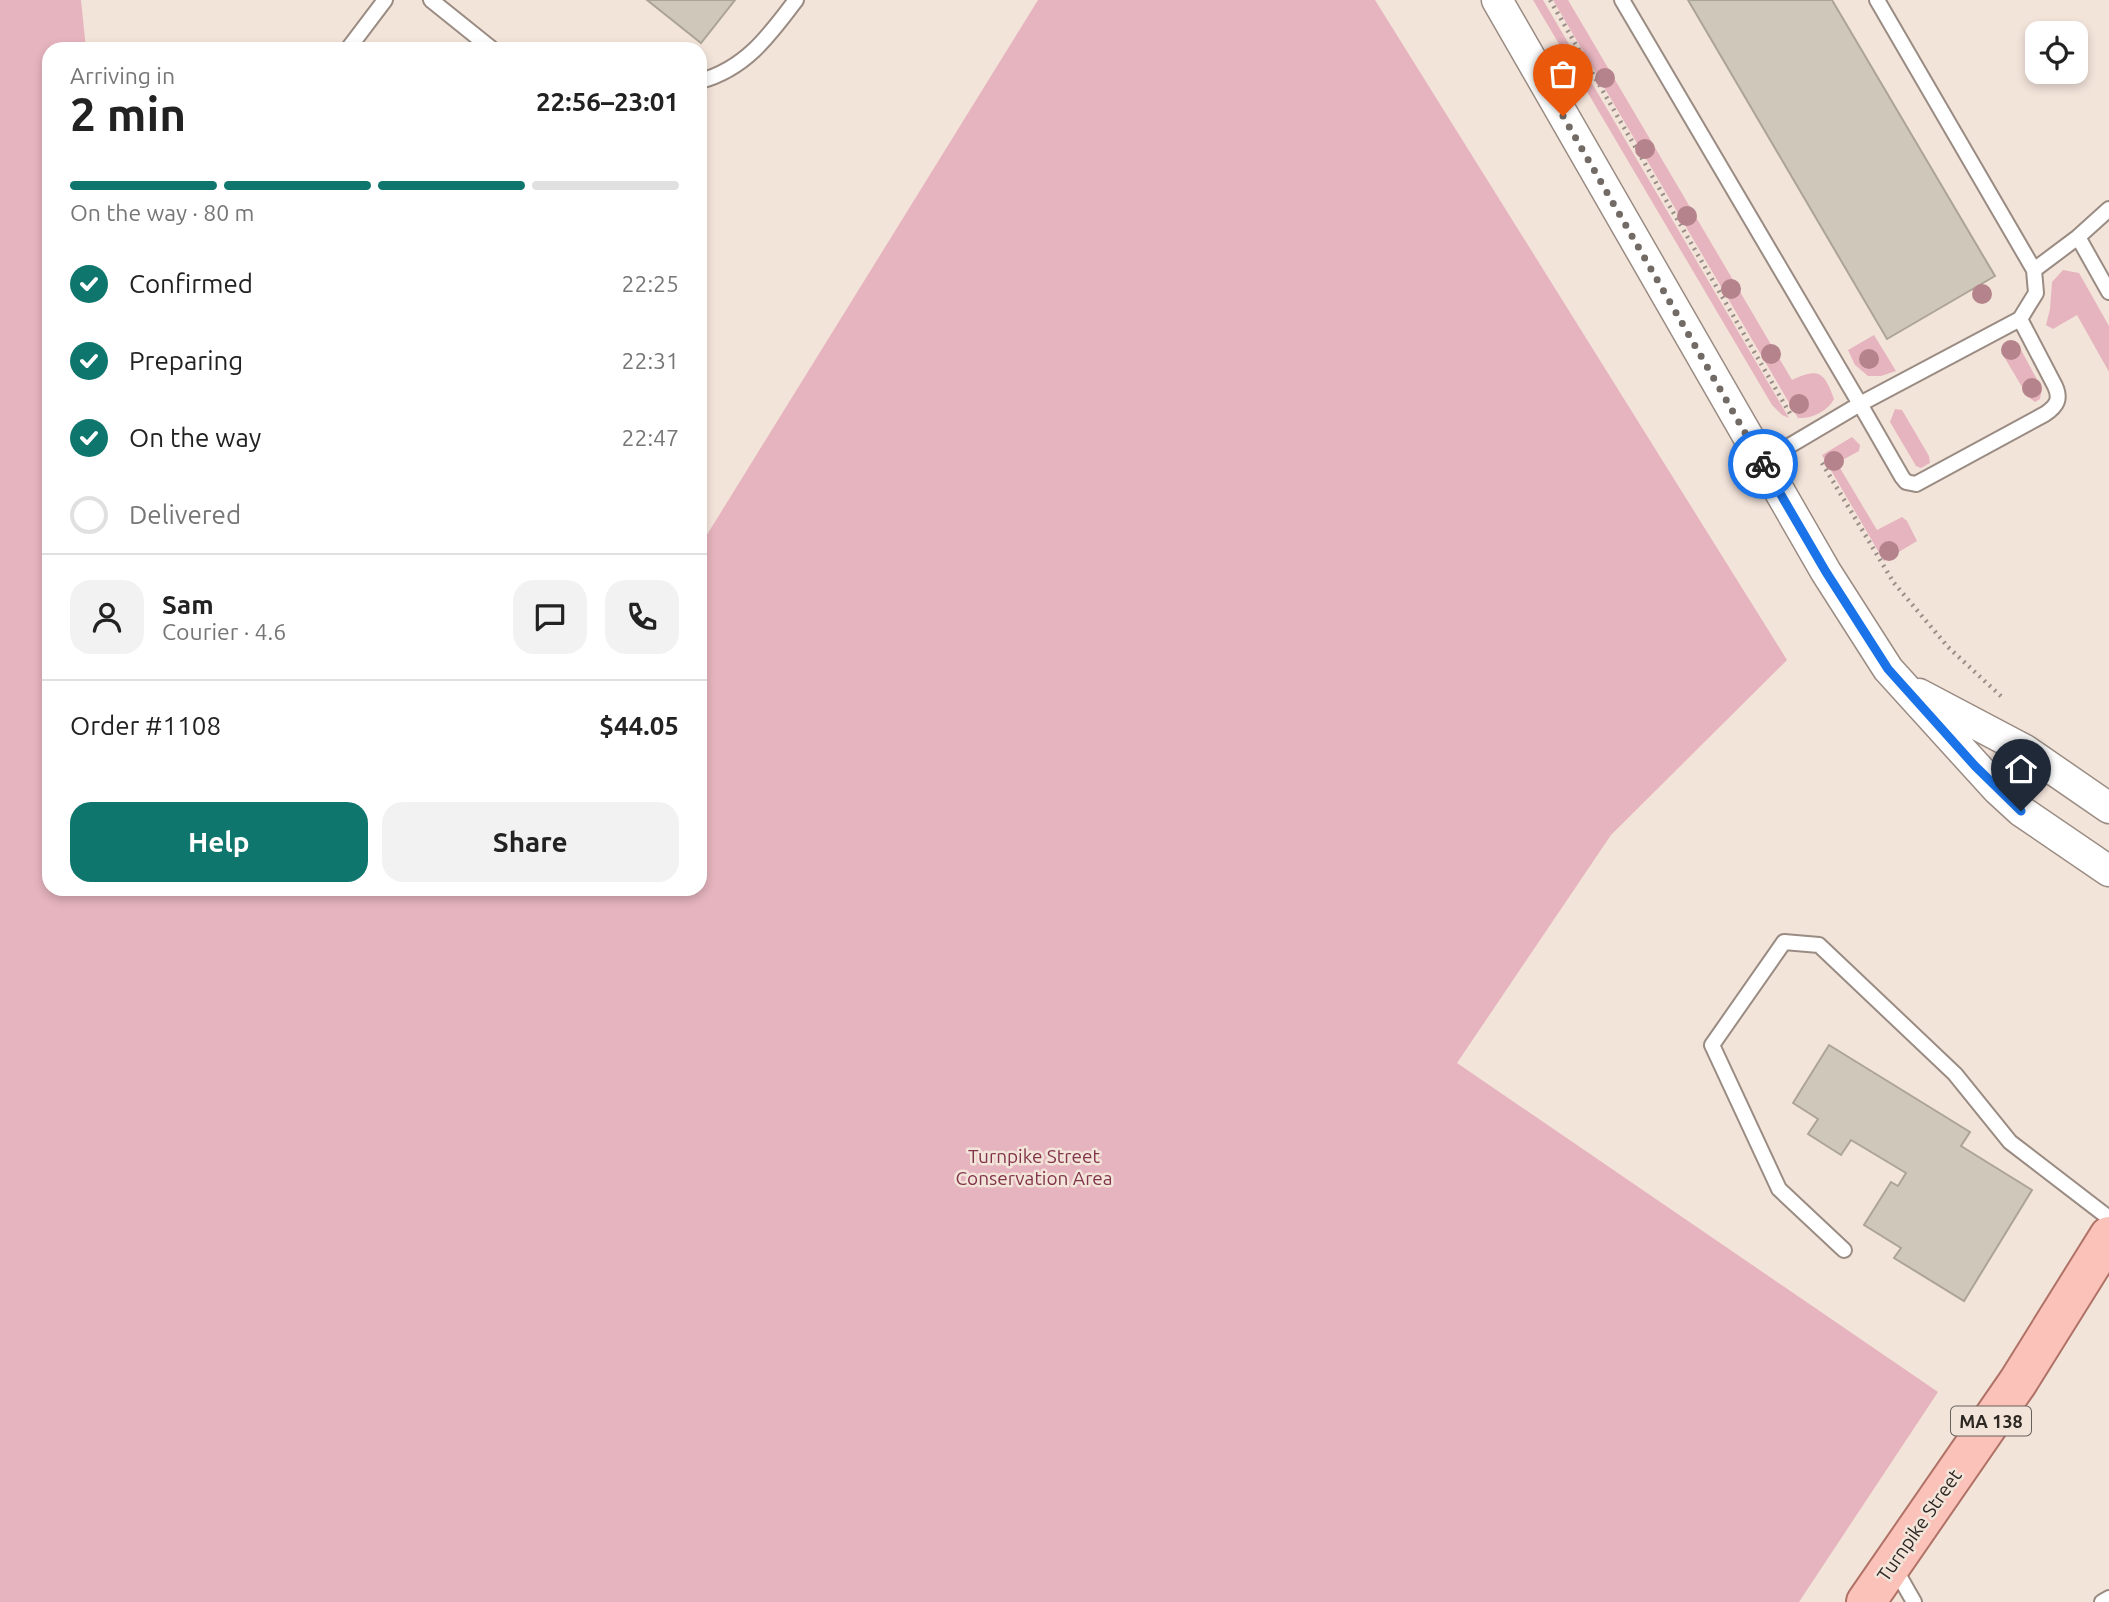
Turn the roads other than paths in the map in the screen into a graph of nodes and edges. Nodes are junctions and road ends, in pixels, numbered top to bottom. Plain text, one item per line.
1 (385, 0) edge
2 (431, 0) edge
3 (796, 0) edge
4 (1497, 0) edge
5 (1622, 0) edge
6 (1877, 0) edge
7 (353, 42) edge
8 (483, 42) edge
9 (707, 79) edge
10 (2109, 209) edge
11 (2078, 237) junction
12 (2034, 270) junction
13 (2109, 292) edge
14 (2020, 318) junction
15 (1860, 404) junction
16 (1762, 462) junction
17 (1906, 687) junction
18 (2109, 808) edge
19 (2109, 872) edge
20 (2109, 1218) edge
21 (1844, 1250) dead end
22 (2100, 1256) edge
23 (1891, 1563) junction
24 (2109, 1598) edge
25 (1866, 1602) edge
26 (1914, 1602) edge
27 (2102, 1602) edge

1 - 7 lane
2 - 8 lane
3 - 9 lane
4 - 16 street
5 - 15 lane
6 - 12 lane
10 - 11 lane
11 - 12 lane
11 - 13 lane
12 - 14 lane
14 - 15 lane
14 - 15 lane
15 - 16 lane
16 - 17 street
17 - 18 street
17 - 19 street
20 - 21 lane
22 - 23 main road, Turnpike Street / MA 138
23 - 25 main road, Turnpike Street / MA 138
23 - 26 lane
24 - 27 lane

